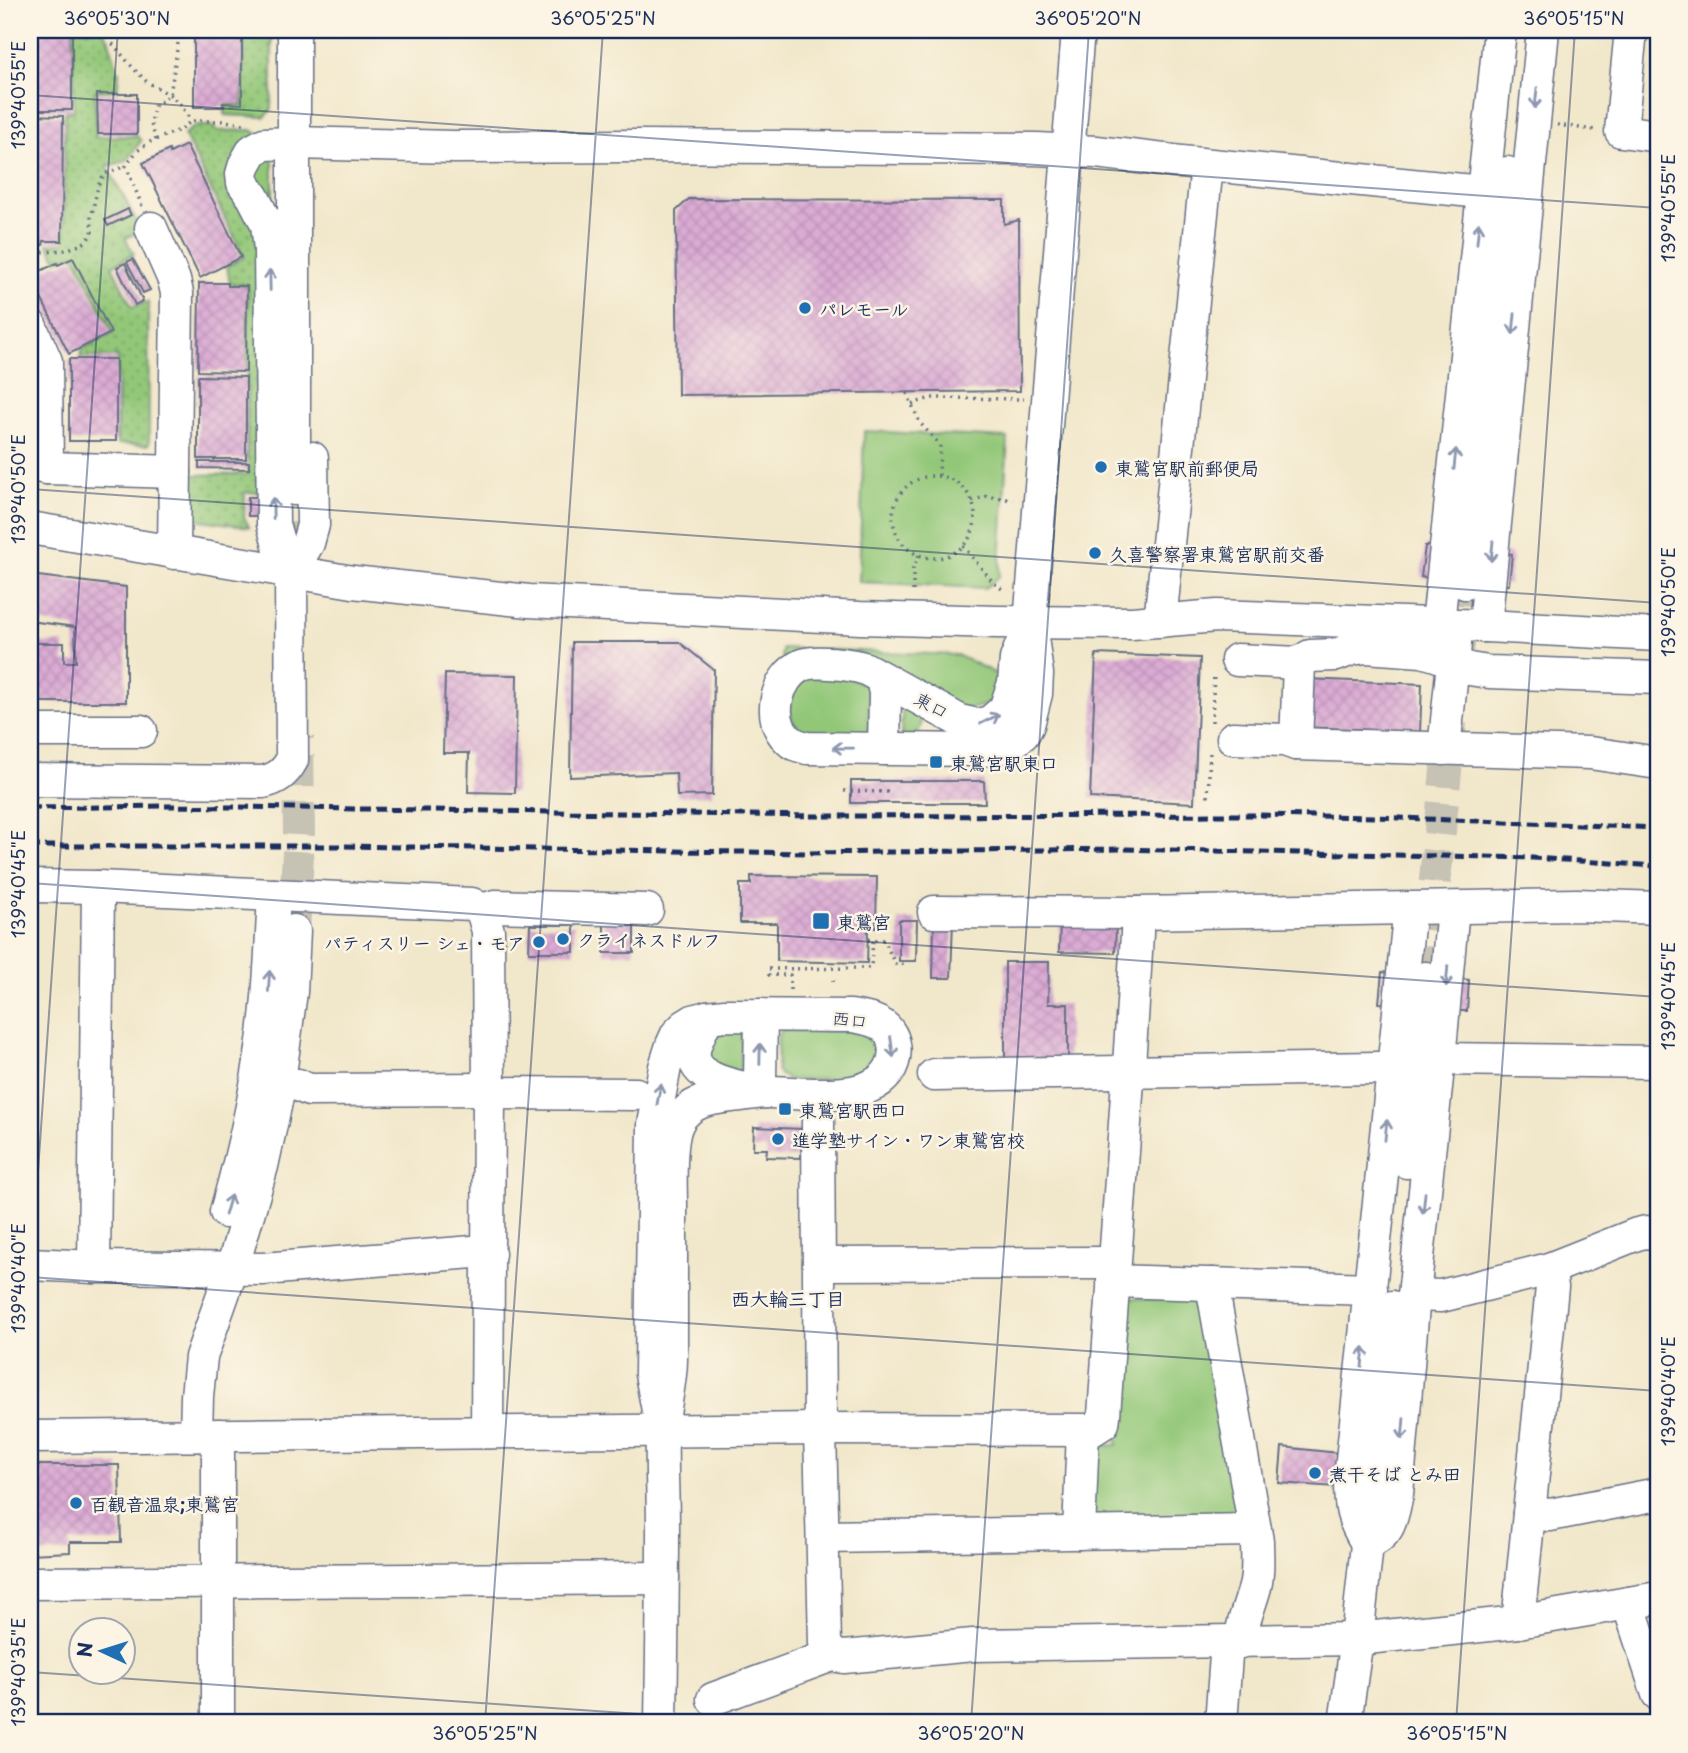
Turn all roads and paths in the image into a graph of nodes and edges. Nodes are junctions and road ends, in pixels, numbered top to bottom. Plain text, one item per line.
1 (109, 30) edge
2 (180, 30) edge
3 (294, 30) edge
4 (1078, 30) edge
5 (1500, 30) edge
6 (1521, 30) edge
7 (1543, 30) edge
8 (1631, 30) edge
9 (170, 95) junction
10 (191, 121) junction
11 (1549, 124) dead end
12 (254, 125) dead end
13 (1621, 131) junction
14 (1658, 136) edge
15 (156, 140) junction
16 (293, 143) junction
17 (1067, 151) junction
18 (1207, 165) junction
19 (126, 166) junction
20 (1482, 192) junction
21 (151, 228) joint
22 (30, 258) edge
23 (30, 326) edge
24 (907, 393) dead end
25 (1026, 399) dead end
26 (912, 404) junction
27 (38, 466) edge
28 (175, 471) junction
29 (939, 476) junction
30 (972, 500) junction
31 (1013, 500) dead end
32 (294, 522) tunnel mouth
33 (30, 528) edge
34 (963, 546) junction
35 (174, 553) junction
36 (919, 555) junction
37 (291, 572) junction
38 (1465, 583) tunnel mouth
39 (1002, 589) dead end
40 (913, 591) dead end
41 (1161, 621) junction
42 (1030, 623) junction
43 (1460, 625) junction
44 (1658, 635) edge
45 (1299, 663) junction
46 (1453, 663) junction
47 (1226, 664) joint
48 (882, 678) junction
49 (1658, 678) edge
50 (925, 702) junction
51 (40, 731) edge
52 (141, 731) dead end
53 (1218, 739) junction
54 (1296, 744) junction
55 (884, 749) junction
56 (1444, 749) junction
57 (916, 750) junction
58 (1658, 763) edge
59 (40, 780) edge
60 (844, 791) dead end
61 (888, 792) dead end
62 (1208, 797) dead end
63 (30, 886) edge
64 (98, 887) junction
65 (274, 895) junction
66 (314, 897) junction
67 (1454, 908) junction
68 (1658, 908) edge
69 (1408, 909) junction
70 (482, 910) junction
71 (647, 910) dead end
72 (934, 912) dead end
73 (1138, 913) junction
74 (294, 931) tunnel mouth
75 (908, 964) dead end
76 (833, 976) dead end
77 (1425, 978) tunnel mouth
78 (833, 982) dead end
79 (790, 990) dead end
80 (761, 1015) junction
81 (707, 1017) junction
82 (1439, 1059) junction
83 (1658, 1062) edge
84 (1392, 1079) junction
85 (1129, 1081) junction
86 (934, 1084) dead end
87 (298, 1085) junction
88 (489, 1091) junction
89 (765, 1092) junction
90 (636, 1094) dead end
91 (818, 1122) dead end
92 (1658, 1234) edge
93 (489, 1254) junction
94 (30, 1264) edge
95 (819, 1264) junction
96 (94, 1267) junction
97 (232, 1269) junction
98 (1549, 1269) junction
99 (1113, 1272) junction
100 (1213, 1284) junction
101 (1371, 1289) junction
102 (1414, 1295) junction
103 (820, 1429) junction
104 (662, 1431) junction
105 (1083, 1431) junction
106 (487, 1432) junction
107 (207, 1435) junction
108 (30, 1437) edge
109 (1658, 1494) edge
110 (1529, 1513) junction
111 (1255, 1530) junction
112 (1079, 1533) junction
113 (823, 1537) junction
114 (1367, 1543) junction
115 (663, 1578) junction
116 (217, 1581) junction
117 (30, 1583) edge
118 (1643, 1601) edge
119 (1518, 1622) junction
120 (1357, 1639) junction
121 (1233, 1642) junction
122 (832, 1655) junction
123 (1658, 1694) edge
124 (713, 1699) dead end
125 (218, 1723) edge
126 (661, 1723) edge
127 (1221, 1723) edge
128 (1345, 1723) edge

1 - 9 path
2 - 9 path
3 - 16 street
4 - 17 street
5 - 20 street
6 - 38 street
7 -> 43 street
8 - 13 street
9 - 10 path
9 - 15 path
10 - 12 path
10 - 15 path
11 - 13 path
13 - 14 street
15 - 19 path
16 - 17 street
16 - 32 street
16 - 37 street
37 -> 16 street
17 - 18 street
17 - 42 street
18 - 20 street
18 - 41 street
19 - 21 path
19 - 22 path
43 -> 20 street
21 - 28 street
23 - 27 street
24 - 26 path
25 - 26 path
26 - 29 path
27 - 28 street
28 - 35 street
29 - 30 path
29 - 36 path
30 - 31 path
30 - 34 path
33 - 35 street
34 - 36 path
34 - 39 path
35 - 37 street
36 - 40 path
37 - 42 street
37 - 59 street
41 - 42 street
41 - 43 street
50 -> 42 street, 東口
42 - 57 street, 東口
43 - 44 street
43 - 46 street
45 - 46 street
45 - 47 street
45 - 54 street
46 - 49 street
46 - 56 street
47 - 53 path
48 - 50 street, 東口
48 - 55 street
55 -> 48 street, 東口
50 - 57 street
51 - 52 street
51 - 59 street
53 - 54 street
53 - 62 path
54 - 56 street
55 - 57 street, 東口
56 - 58 street
60 - 61 path
63 - 64 street
64 - 65 street
64 - 96 street
65 - 66 street
97 -> 65 street
66 - 70 street
66 - 87 street
67 - 68 street
67 - 69 street
67 -> 82 street
69 - 73 street
69 - 84 street
70 - 71 street
70 - 88 street
72 - 73 street
73 - 85 street
74 - 97 street
75 - 79 path
76 - 78 path
77 - 114 street
80 - 81 street, 西口
89 -> 80 street
80 -> 89 street, 西口
81 - 89 street
104 -> 81 street, 西口
82 - 83 street
82 -> 102 street
84 - 85 street
101 -> 84 street
85 - 86 street
85 - 99 street
87 - 88 street
87 - 97 street
88 - 90 street
88 - 93 street
89 - 104 street, 西口
91 - 95 street
92 - 98 street
93 - 97 street
93 - 106 street
94 - 96 street
95 - 99 street
95 - 103 street
96 - 97 street
97 - 107 street
98 - 102 street
98 - 110 street
99 - 100 street
99 - 105 street
100 - 101 street
100 - 111 street
114 -> 101 street
102 -> 114 street
103 - 104 street
103 - 105 street
103 - 113 street
104 - 106 street
104 - 115 street
105 - 112 street
106 - 107 street
107 - 108 street
107 - 116 street
109 - 110 street
110 - 119 street
111 - 112 street
111 - 121 street
112 - 113 street
113 - 122 street
114 - 120 street
115 - 116 street
115 - 126 street
116 - 117 street
116 - 125 street
118 - 119 street
118 - 123 street
119 - 120 street
120 - 121 street
120 - 128 street
121 - 122 street
121 - 127 street
122 - 124 street

